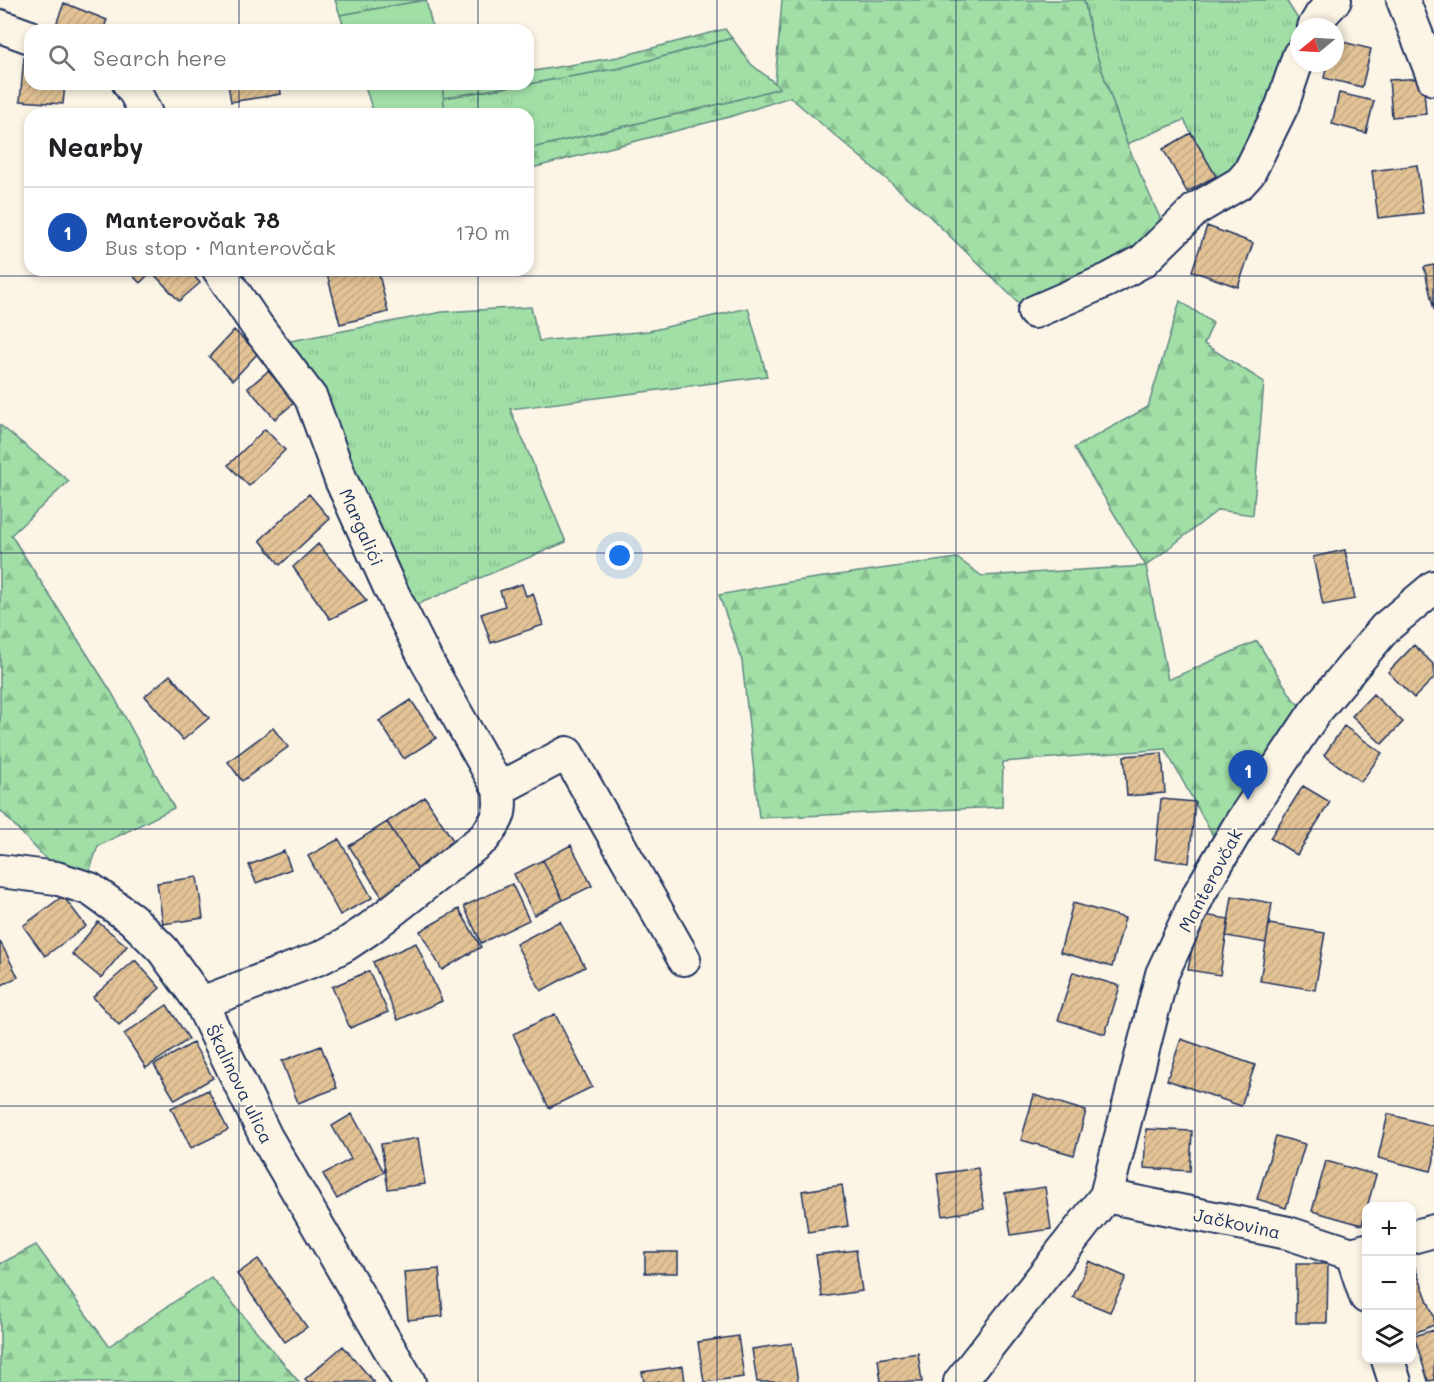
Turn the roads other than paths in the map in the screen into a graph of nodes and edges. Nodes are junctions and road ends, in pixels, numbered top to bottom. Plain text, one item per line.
1 (1335, 0) edge
2 (1403, 0) edge
3 (1319, 18) edge
4 (0, 26) edge
5 (24, 35) edge
6 (1293, 72) edge
7 (1434, 79) edge
8 (133, 90) edge
9 (143, 108) edge
10 (223, 276) edge
11 (1034, 312) dead end
12 (1434, 587) edge
13 (499, 789) junction
14 (0, 871) edge
15 (684, 959) dead end
16 (201, 1003) junction
17 (1106, 1196) junction
18 (1434, 1231) edge
19 (1416, 1236) edge
20 (1359, 1252) edge
21 (1362, 1271) edge
22 (1390, 1364) edge
23 (959, 1381) edge
24 (409, 1382) edge
25 (1395, 1382) edge

1 - 3 street
2 - 7 street
4 - 5 street
6 - 11 street
8 - 9 street
10 - 13 street, Margalići
12 - 17 street, Manterovčak
13 - 15 street
13 - 16 street
14 - 16 street, Škalinova ulica
16 - 24 street, Škalinova ulica
17 - 20 street, Jačkovina
17 - 23 street
18 - 19 street
20 - 21 street
22 - 25 street

